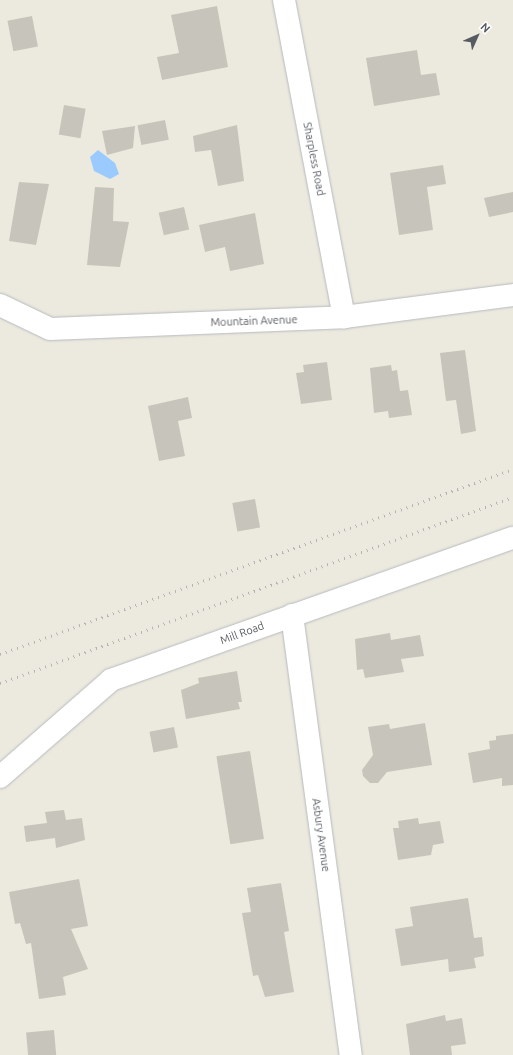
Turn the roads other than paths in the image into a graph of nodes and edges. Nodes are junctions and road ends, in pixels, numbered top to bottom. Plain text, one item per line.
1 (284, 0) edge
2 (513, 295) edge
3 (0, 305) edge
4 (344, 318) junction
5 (513, 538) edge
6 (292, 615) junction
7 (0, 777) edge
8 (351, 1055) edge

1 - 4 street, Sharpless Road
2 - 4 street, Mountain Avenue
3 - 4 street, Mountain Avenue
5 - 6 street, Mill Road
6 - 7 street, Mill Road
6 - 8 street, Asbury Avenue

